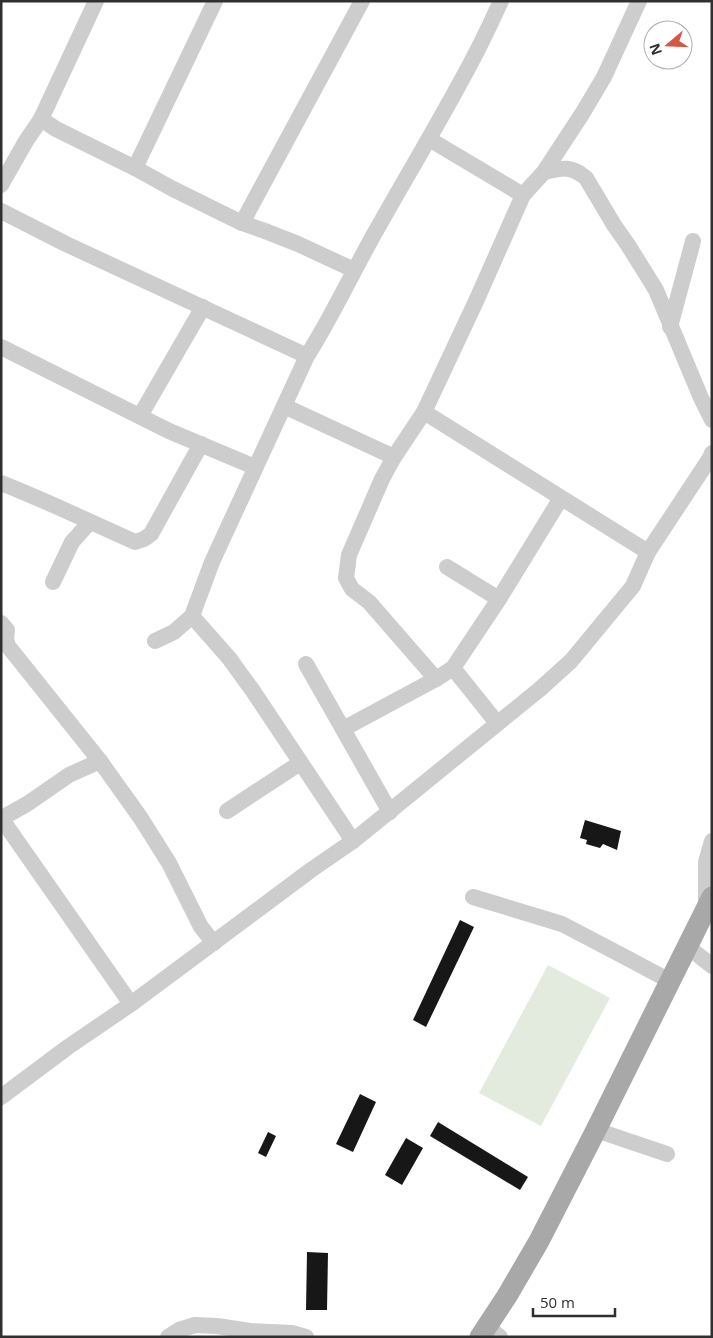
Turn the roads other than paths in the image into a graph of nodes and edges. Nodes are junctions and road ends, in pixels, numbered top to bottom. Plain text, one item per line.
1 (96, 1) edge
2 (215, 1) edge
3 (362, 1) edge
4 (501, 1) edge
5 (639, 1) edge
6 (41, 119) junction
7 (429, 139) junction
8 (6, 166) edge
9 (135, 168) junction
10 (544, 172) junction
11 (1, 185) edge
12 (523, 195) junction
13 (1, 210) edge
14 (242, 223) junction
15 (693, 241) dead end
16 (354, 270) junction
17 (203, 307) junction
18 (670, 327) junction
19 (1, 346) edge
20 (307, 356) junction
21 (706, 397) edge
22 (284, 406) junction
23 (424, 412) junction
24 (140, 416) junction
25 (712, 420) edge
26 (201, 444) junction
27 (394, 457) junction
28 (711, 457) edge
29 (256, 467) junction
30 (1, 483) edge
31 (562, 498) junction
32 (90, 522) junction
33 (648, 552) junction
34 (446, 567) dead end
35 (53, 582) dead end
36 (499, 598) junction
37 (192, 616) junction
38 (3, 629) edge
39 (155, 642) dead end
40 (306, 664) dead end
41 (453, 668) junction
42 (436, 679) junction
43 (497, 723) junction
44 (343, 730) junction
45 (100, 761) junction
46 (300, 763) junction
47 (227, 811) dead end
48 (390, 812) junction
49 (1, 818) edge
50 (353, 841) junction
51 (712, 841) edge
52 (473, 897) dead end
53 (709, 902) edge
54 (214, 943) junction
55 (687, 946) junction
56 (712, 966) edge
57 (670, 982) junction
58 (131, 1004) junction
59 (1, 1097) edge
60 (596, 1130) junction
61 (667, 1154) dead end
62 (489, 1333) edge
63 (168, 1337) edge
64 (306, 1337) edge

1 - 6 street
2 - 9 street
3 - 14 street
4 - 7 street
5 - 10 street
6 - 8 street
6 - 9 street
7 - 12 street
7 - 16 street
8 - 11 street
9 - 14 street
10 - 12 street
10 - 18 street
12 - 23 street
13 - 17 street
14 - 16 street
15 - 18 street
16 - 20 street
17 - 20 street
17 - 24 street
18 - 21 street
19 - 24 street
20 - 22 street
21 - 25 street
22 - 27 street
22 - 29 street
23 - 27 street
23 - 31 street
24 - 26 street
26 - 29 street
26 - 32 street
27 - 42 street
28 - 33 street
29 - 37 street
30 - 32 street
31 - 33 street
31 - 36 street
32 - 35 street
33 - 43 street
34 - 36 street
36 - 41 street
37 - 39 street
37 - 46 street
38 - 45 street
40 - 44 street
41 - 42 street
41 - 43 street
42 - 44 street
43 - 48 street
44 - 48 street
45 - 49 street
45 - 54 street
46 - 47 street
46 - 50 street
48 - 50 street
49 - 58 street
50 - 54 street
51 - 53 street
52 - 57 street
53 - 55 main road
54 - 58 street
55 - 56 street
55 - 57 main road
57 - 60 main road
58 - 59 street
60 - 61 street
60 - 62 main road
63 - 64 street

